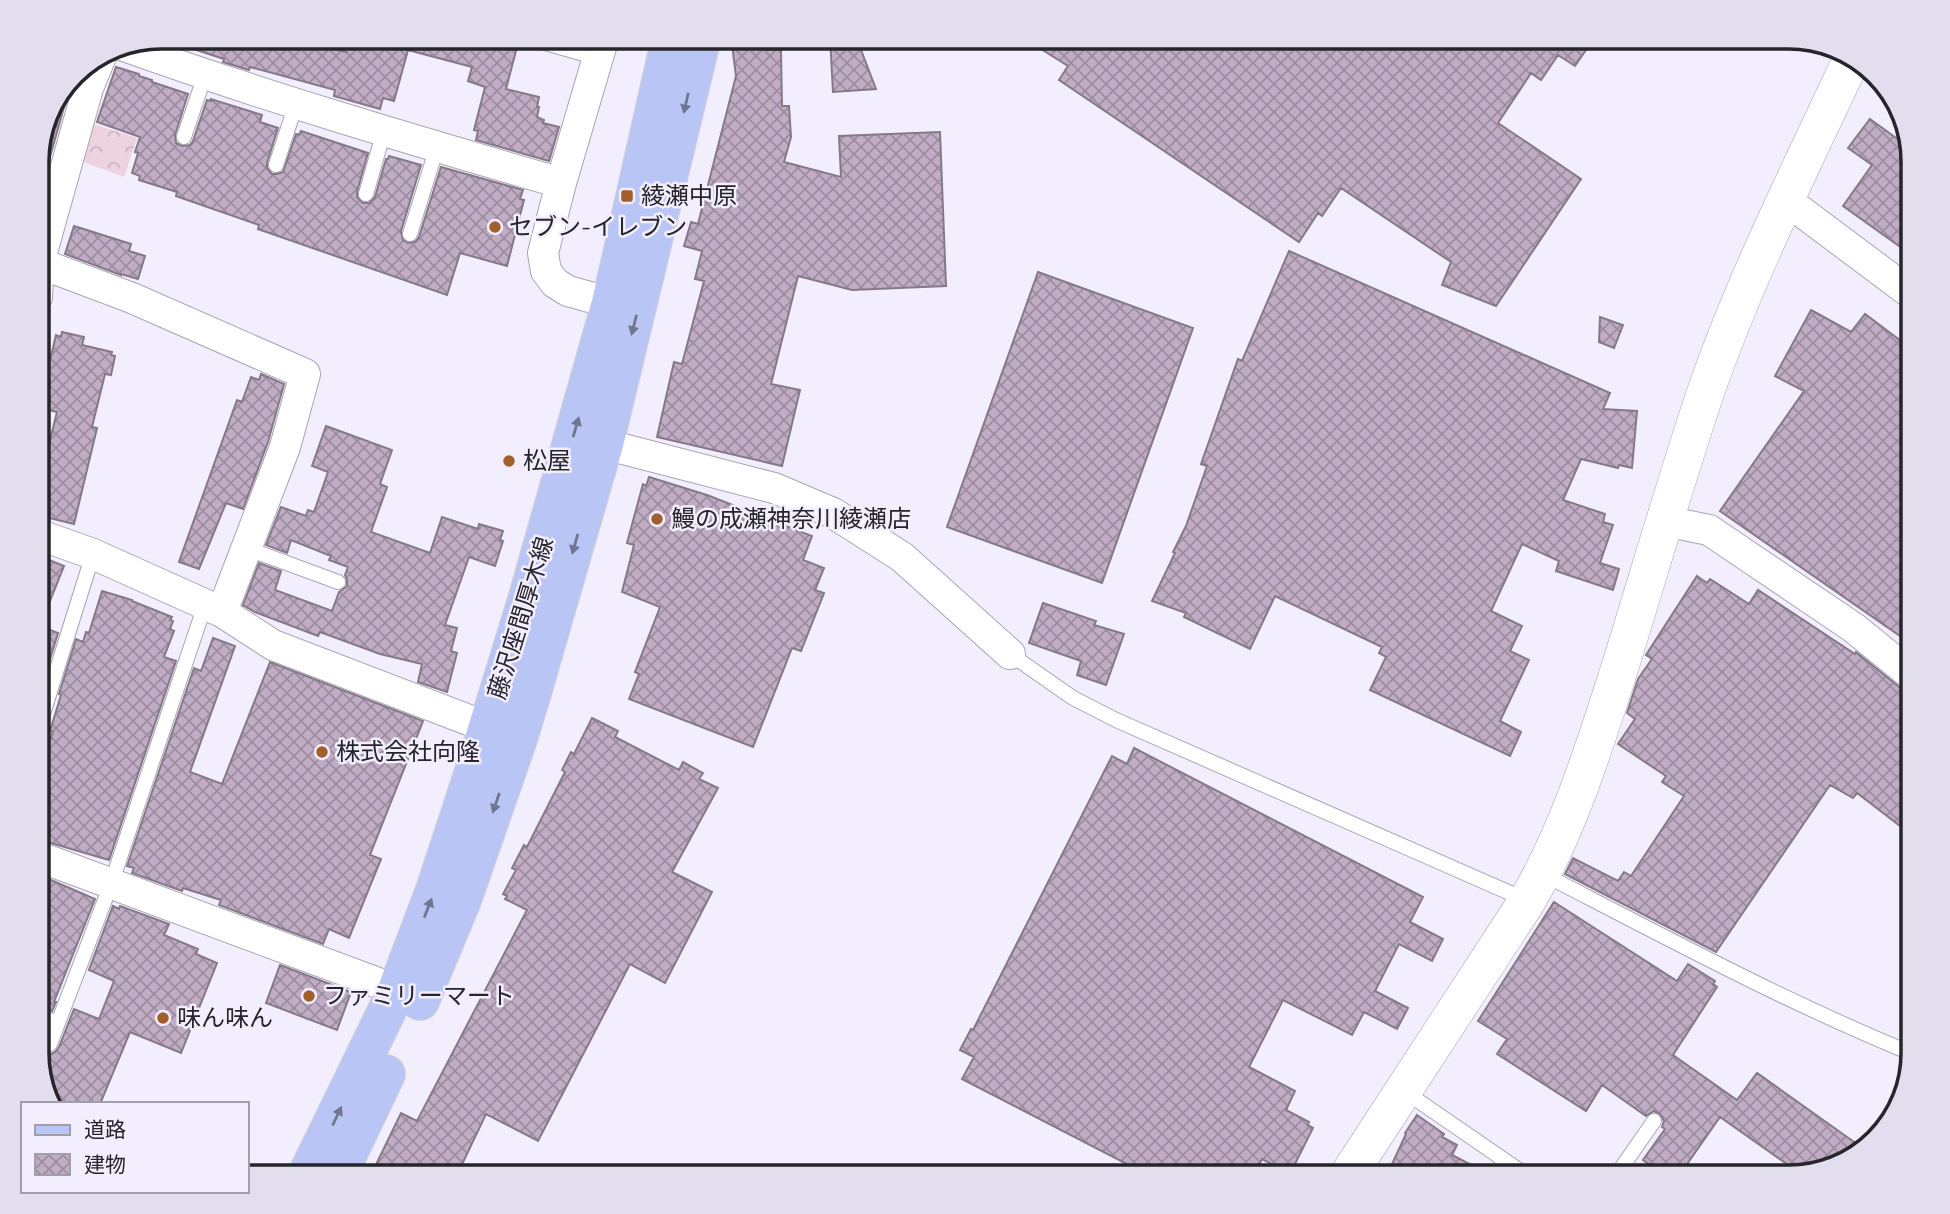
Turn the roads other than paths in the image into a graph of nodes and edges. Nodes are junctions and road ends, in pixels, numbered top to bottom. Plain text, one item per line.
1 (600, 49) edge
2 (668, 49) edge
3 (699, 49) edge
4 (139, 52) edge
5 (1848, 66) edge
6 (205, 75) junction
7 (79, 85) edge
8 (296, 104) junction
9 (384, 131) junction
10 (184, 137) dead end
11 (437, 147) junction
12 (276, 165) dead end
13 (561, 183) junction
14 (366, 194) dead end
15 (1786, 200) junction
16 (49, 218) edge
17 (410, 234) dead end
18 (49, 266) edge
19 (1901, 286) edge
20 (611, 303) junction
21 (604, 444) junction
22 (1665, 521) junction
23 (49, 538) edge
24 (246, 548) junction
25 (93, 554) junction
26 (338, 582) dead end
27 (214, 609) junction
28 (1010, 654) joint
29 (1901, 666) edge
30 (49, 695) edge
31 (503, 733) junction
32 (49, 861) edge
33 (111, 884) junction
34 (1535, 887) junction
35 (397, 990) junction
36 (49, 1020) edge
37 (58, 1023) junction
38 (50, 1044) dead end
39 (1901, 1049) edge
40 (1403, 1091) junction
41 (1654, 1121) dead end
42 (1504, 1160) junction
43 (312, 1165) edge
44 (343, 1165) edge
45 (1355, 1165) edge
46 (1502, 1165) edge
47 (1512, 1165) edge
48 (1623, 1165) edge

1 - 13 street
2 - 20 main road, 藤沢座間厚木線
3 -> 21 main road, 藤沢座間厚木線
4 - 6 street
5 - 15 street
6 - 8 street
6 - 10 lane
7 - 16 street
8 - 9 street
8 - 12 lane
9 - 11 street
9 - 14 lane
11 - 13 street
11 - 17 lane
13 - 20 street
15 - 19 street
15 - 22 street
18 - 24 street
31 -> 20 main road, 藤沢座間厚木線
21 - 28 street
21 -> 31 main road, 藤沢座間厚木線
22 - 29 street
22 - 34 street
23 - 25 street
24 - 26 lane
24 - 27 street
25 - 27 street
25 - 30 lane
27 - 31 street
27 - 33 lane
28 - 34 lane
35 -> 31 main road, 藤沢座間厚木線
31 -> 44 main road, 藤沢座間厚木線
32 - 33 street
33 - 35 street
33 - 37 lane
34 - 39 lane
34 - 40 street
43 -> 35 main road, 藤沢座間厚木線
36 - 37 lane
37 - 38 lane
40 - 42 lane
40 - 45 street
41 - 48 lane
42 - 46 lane
42 - 47 lane

